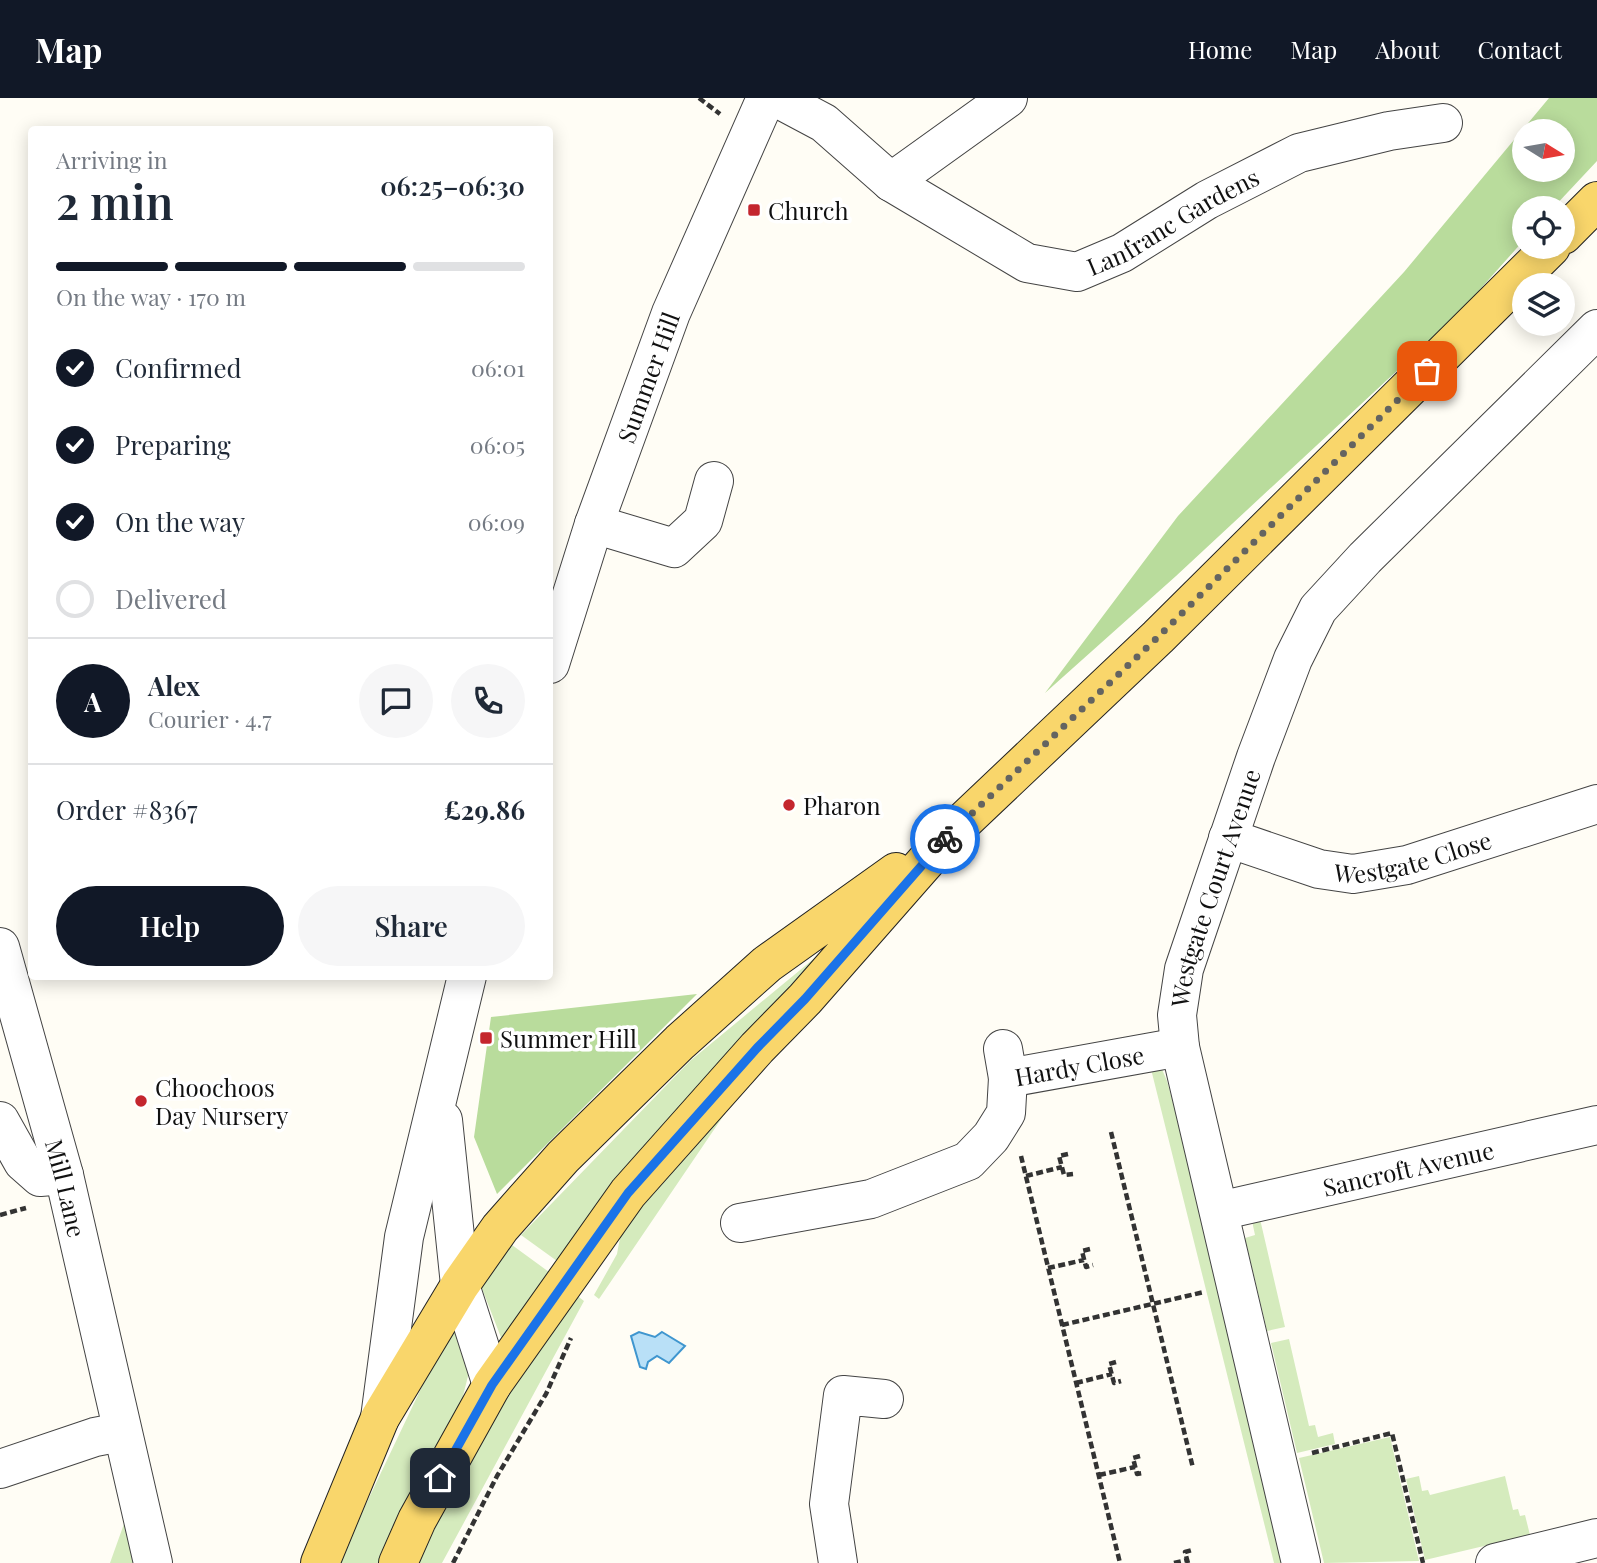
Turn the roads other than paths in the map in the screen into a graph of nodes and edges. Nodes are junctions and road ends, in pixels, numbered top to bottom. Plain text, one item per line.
1 (766, 98) edge
2 (777, 98) edge
3 (1008, 98) edge
4 (1443, 123) dead end
5 (891, 182) junction
6 (1597, 201) edge
7 (1575, 223) edge
8 (1539, 259) edge
9 (1597, 329) edge
10 (714, 481) dead end
11 (594, 524) junction
12 (553, 654) edge
13 (1597, 804) edge
14 (949, 835) junction
15 (1228, 838) junction
16 (0, 947) edge
17 (466, 980) edge
18 (1180, 1047) junction
19 (440, 1094) junction
20 (3, 1107) edge
21 (1597, 1125) edge
22 (64, 1175) junction
23 (1219, 1211) junction
24 (740, 1223) dead end
25 (460, 1285) junction
26 (492, 1385) junction
27 (884, 1399) dead end
28 (380, 1418) junction
29 (121, 1432) junction
30 (0, 1469) edge
31 (1597, 1538) edge
32 (153, 1563) edge
33 (320, 1563) edge
34 (398, 1563) edge
35 (838, 1563) edge
36 (1301, 1563) edge
37 (1495, 1563) edge

1 - 11 street, Summer Hill
2 - 5 street, Lanfranc Gardens
3 - 5 street
4 - 5 street, Lanfranc Gardens
6 - 7 main road
8 - 14 main road
9 - 15 street, Westgate Court Avenue
10 - 11 street
11 - 12 street, Summer Hill
13 - 15 street, Westgate Close
14 - 25 main road
14 - 26 main road
15 - 18 street, Westgate Court Avenue
16 - 22 street, Mill Lane
17 - 19 street
18 - 23 street, Westgate Court Avenue
18 - 24 street, Hardy Close
19 - 25 street
19 - 28 street
20 - 22 street
21 - 23 street, Sancroft Avenue
22 - 29 street, Mill Lane
23 - 36 street, Westgate Court Avenue
25 - 26 street
25 - 28 main road
26 - 34 main road
27 - 35 street
28 - 33 main road
29 - 30 street
29 - 32 street, Mill Lane
31 - 37 street

